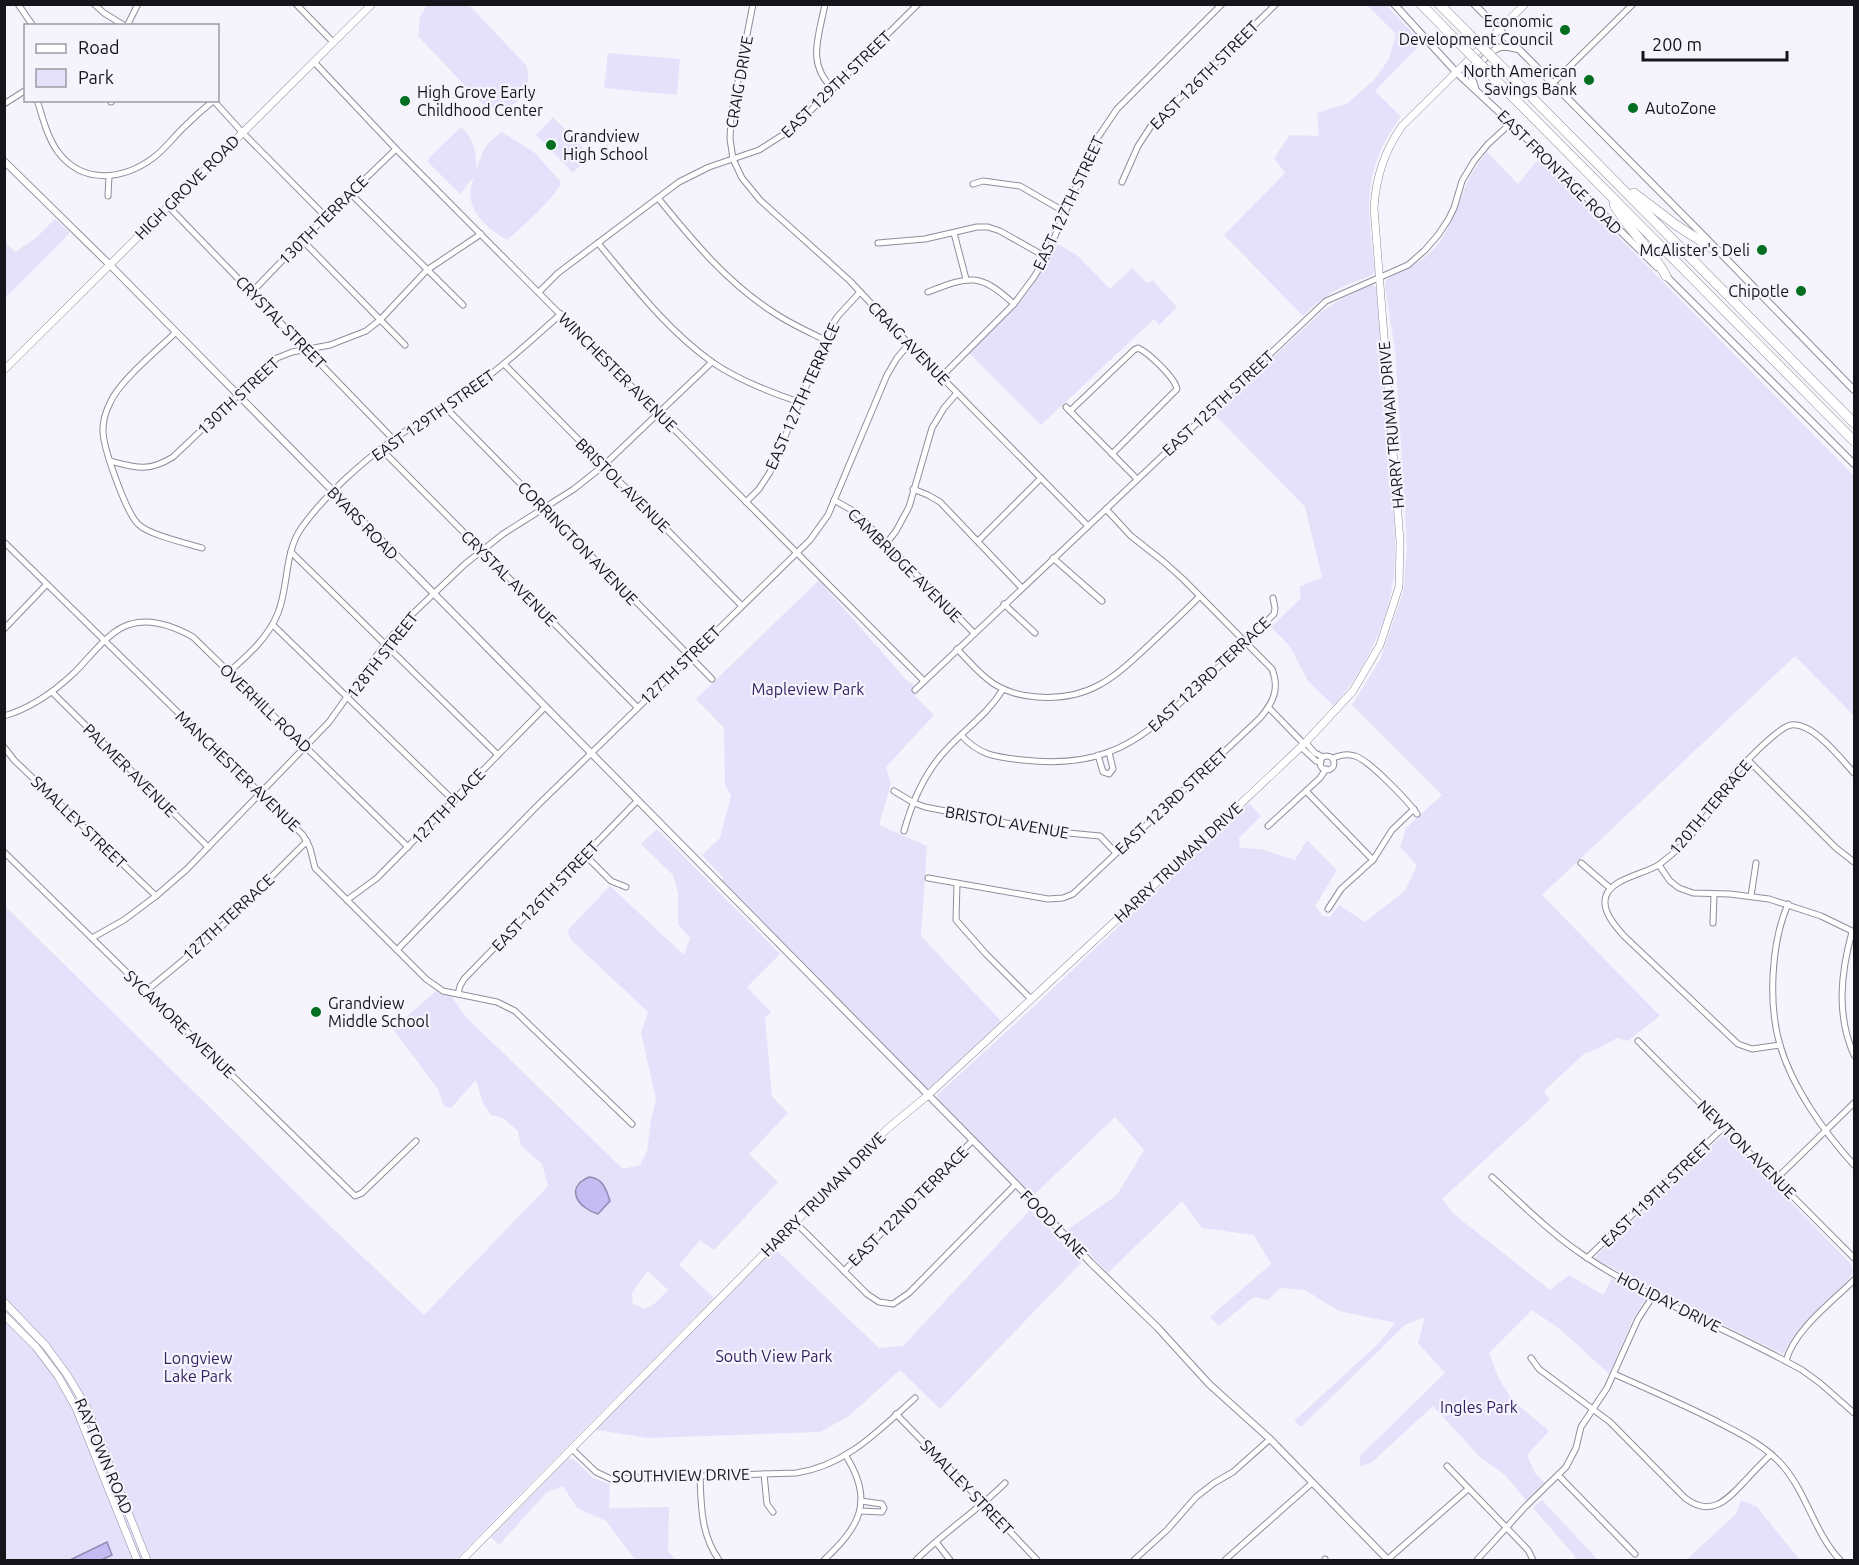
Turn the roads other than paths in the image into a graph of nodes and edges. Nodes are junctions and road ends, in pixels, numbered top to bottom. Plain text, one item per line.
1 (18, 4) edge
2 (94, 4) edge
3 (138, 4) edge
4 (296, 4) edge
5 (372, 4) edge
6 (753, 4) edge
7 (825, 4) edge
8 (918, 4) edge
9 (1276, 4) edge
10 (1394, 4) edge
11 (1421, 4) edge
12 (1439, 4) edge
13 (1474, 4) edge
14 (1525, 4) edge
15 (1633, 4) edge
16 (1222, 5) edge
17 (32, 24) edge
18 (123, 24) edge
19 (127, 24) edge
20 (1499, 29) junction
21 (333, 42) junction
22 (1517, 50) junction
23 (314, 62) junction
24 (1456, 72) junction
25 (1552, 84) junction
26 (833, 89) junction
27 (1476, 90) junction
28 (24, 91) edge
29 (39, 102) edge
30 (212, 102) edge
31 (214, 102) edge
32 (4, 104) edge
33 (1511, 123) junction
34 (242, 132) junction
35 (396, 148) junction
36 (733, 159) junction
37 (4, 160) edge
38 (109, 176) junction
39 (1613, 178) junction
40 (1122, 182) dead end
41 (973, 184) dead end
42 (350, 193) junction
43 (1608, 194) junction
44 (108, 195) dead end
45 (658, 198) junction
46 (168, 206) junction
47 (1065, 213) junction
48 (326, 217) junction
49 (954, 233) junction
50 (481, 234) junction
51 (302, 240) junction
52 (598, 243) junction
53 (878, 243) dead end
54 (1718, 252) junction
55 (1046, 257) junction
56 (110, 265) junction
57 (427, 270) junction
58 (1379, 276) junction
59 (1666, 276) junction
60 (966, 279) junction
61 (252, 292) junction
62 (539, 292) junction
63 (860, 292) junction
64 (928, 292) dead end
65 (1014, 304) junction
66 (463, 305) dead end
67 (560, 315) junction
68 (380, 320) junction
69 (176, 332) junction
70 (825, 340) junction
71 (909, 344) junction
72 (405, 345) dead end
73 (308, 350) junction
74 (712, 362) junction
75 (504, 364) junction
76 (4, 370) edge
77 (941, 377) junction
78 (1854, 390) edge
79 (957, 393) junction
80 (237, 394) junction
81 (799, 402) junction
82 (445, 406) junction
83 (659, 413) junction
84 (1854, 423) edge
85 (393, 439) junction
86 (1854, 441) edge
87 (381, 449) junction
88 (1113, 454) junction
89 (110, 461) junction
90 (1854, 464) edge
91 (603, 465) junction
92 (1041, 478) junction
93 (1137, 479) junction
94 (914, 489) junction
95 (333, 492) junction
96 (834, 500) junction
97 (746, 502) junction
98 (544, 509) junction
99 (1106, 509) junction
100 (1088, 526) junction
101 (978, 541) junction
102 (4, 542) edge
103 (886, 544) junction
104 (202, 548) dead end
105 (481, 550) junction
106 (291, 552) junction
107 (798, 554) junction
108 (1053, 558) junction
109 (47, 584) junction
110 (1022, 588) junction
111 (432, 594) junction
112 (1199, 597) junction
113 (1273, 598) dead end
114 (1102, 601) dead end
115 (1004, 604) junction
116 (742, 606) junction
117 (273, 625) junction
118 (4, 629) edge
119 (974, 633) junction
120 (1035, 633) dead end
121 (105, 641) junction
122 (1245, 643) junction
123 (385, 644) junction
124 (957, 649) junction
125 (689, 656) junction
126 (229, 672) junction
127 (712, 679) dead end
128 (924, 681) junction
129 (1003, 689) junction
130 (915, 690) dead end
131 (52, 692) junction
132 (348, 698) junction
133 (545, 707) junction
134 (637, 707) junction
135 (1269, 708) junction
136 (4, 716) edge
137 (961, 735) junction
138 (1303, 744) junction
139 (4, 747) edge
140 (306, 747) junction
141 (1109, 752) junction
142 (590, 753) junction
143 (498, 755) junction
144 (1098, 755) junction
145 (1333, 758) junction
146 (1322, 760) junction
147 (1749, 761) junction
148 (1326, 769) junction
149 (1854, 773) edge
150 (894, 791) dead end
151 (1306, 792) junction
152 (260, 793) junction
153 (454, 801) junction
154 (637, 801) junction
155 (914, 803) junction
156 (1268, 826) dead end
157 (904, 831) dead end
158 (307, 841) junction
159 (208, 847) junction
160 (408, 847) junction
161 (4, 852) edge
162 (1116, 853) junction
163 (585, 855) junction
164 (1373, 860) junction
165 (1854, 862) edge
166 (1581, 863) dead end
167 (1756, 864) dead end
168 (1659, 865) junction
169 (928, 878) dead end
170 (957, 884) junction
171 (720, 886) joint
172 (626, 887) dead end
173 (1610, 888) junction
174 (1714, 894) junction
175 (156, 896) junction
176 (1751, 896) junction
177 (347, 900) junction
178 (1788, 904) junction
179 (1328, 909) dead end
180 (1713, 923) dead end
181 (1853, 932) edge
182 (92, 938) junction
183 (397, 950) junction
184 (146, 991) junction
185 (458, 994) junction
186 (1031, 999) junction
187 (1638, 1041) dead end
188 (1780, 1045) junction
189 (1854, 1054) edge
190 (927, 1096) junction
191 (1854, 1103) edge
192 (632, 1124) dead end
193 (1724, 1127) junction
194 (1826, 1130) junction
195 (416, 1141) dead end
196 (972, 1141) junction
197 (1854, 1165) edge
198 (1492, 1177) dead end
199 (1776, 1179) junction
200 (1016, 1184) junction
201 (795, 1222) junction
202 (1587, 1258) junction
203 (1854, 1258) edge
204 (844, 1271) junction
205 (1854, 1280) edge
206 (1653, 1296) junction
207 (4, 1302) edge
208 (4, 1316) edge
209 (1531, 1358) dead end
210 (1786, 1361) junction
211 (1614, 1374) junction
212 (915, 1398) dead end
213 (1593, 1409) junction
214 (1854, 1410) edge
215 (896, 1414) junction
216 (1270, 1439) junction
217 (572, 1449) junction
218 (1771, 1454) junction
219 (846, 1456) junction
220 (1447, 1466) dead end
221 (764, 1473) junction
222 (700, 1476) junction
223 (1559, 1476) junction
224 (1005, 1483) dead end
225 (1312, 1483) junction
226 (1468, 1489) junction
227 (861, 1501) junction
228 (984, 1503) junction
229 (860, 1511) junction
230 (773, 1512) dead end
231 (1508, 1528) junction
232 (936, 1542) junction
233 (1635, 1554) dead end
234 (137, 1560) edge
235 (147, 1560) edge
236 (462, 1560) edge
237 (719, 1560) edge
238 (824, 1560) edge
239 (916, 1560) edge
240 (950, 1560) edge
241 (1037, 1560) edge
242 (1134, 1560) edge
243 (1224, 1560) edge
244 (1388, 1560) edge
245 (1478, 1560) edge
246 (1533, 1560) edge
247 (1840, 1560) edge

1 - 17 street
2 - 18 street
3 - 19 street
4 - 21 street
5 - 21 main road, HIGH GROVE ROAD
6 - 36 street, CRAIG DRIVE
7 - 26 street
8 - 26 street, EAST 129TH STREET
9 - 40 street, EAST 126TH STREET
10 - 24 street, EAST FRONTAGE ROAD
11 - 43 highway, bridge
12 - 39 highway, bridge
13 - 20 street
14 - 20 main road, HARRY TRUMAN DRIVE
15 - 25 street
16 - 47 street, EAST 127TH STREET
20 - 22 street
20 - 24 main road, HARRY TRUMAN DRIVE
21 - 23 main road, HIGH GROVE ROAD
22 - 25 street
22 - 27 street
23 - 34 main road, HIGH GROVE ROAD
23 - 35 street, WINCHESTER AVENUE
24 - 27 street, EAST FRONTAGE ROAD
24 - 58 main road, HARRY TRUMAN DRIVE
25 - 54 street
26 - 36 street, EAST 129TH STREET
27 - 33 street, EAST FRONTAGE ROAD
28 - 32 street
29 - 38 street
30 - 38 street
31 - 34 street
33 - 58 street, EAST 125TH STREET
33 - 59 street, EAST FRONTAGE ROAD
34 - 46 main road, HIGH GROVE ROAD
34 - 48 street
35 - 42 street, 130TH TERRACE
35 - 50 street, WINCHESTER AVENUE
36 - 45 street, EAST 129TH STREET
36 - 63 street, CRAIG AVENUE
37 - 56 street, BYARS ROAD
38 - 44 street
39 - 54 highway
39 - 84 highway
41 - 47 street
42 - 48 street, 130TH TERRACE
42 - 57 street
43 - 59 highway
43 - 86 highway
45 - 52 street, EAST 129TH STREET
45 - 70 street
46 - 56 main road, HIGH GROVE ROAD
46 - 61 street, CRYSTAL STREET
47 - 55 street, EAST 127TH STREET
48 - 51 street, 130TH TERRACE
49 - 53 street
49 - 55 street
49 - 60 street
50 - 57 street, 130TH STREET
50 - 62 street, WINCHESTER AVENUE
51 - 61 street, 130TH TERRACE
51 - 68 street
52 - 62 street, EAST 129TH STREET
52 - 74 street
54 - 78 street
55 - 65 street, EAST 127TH STREET
56 - 69 street, BYARS ROAD
56 - 76 main road, HIGH GROVE ROAD
57 - 66 street
57 - 68 street, 130TH STREET
58 - 93 street, EAST 125TH STREET
58 - 138 main road, HARRY TRUMAN DRIVE
59 - 90 street, EAST FRONTAGE ROAD
60 - 64 street
60 - 65 street
61 - 73 street, CRYSTAL STREET
62 - 67 street, WINCHESTER AVENUE
63 - 70 street, EAST 127TH TERRACE
63 - 71 street, CRAIG AVENUE
65 - 77 street, EAST 127TH STREET
67 - 75 street, EAST 129TH STREET
67 - 83 street, WINCHESTER AVENUE
68 - 72 street
68 - 73 street, 130TH STREET
69 - 80 street, BYARS ROAD
69 - 89 street
70 - 81 street, EAST 127TH TERRACE
71 - 77 street, CRAIG AVENUE
71 - 96 street, 127TH STREET
73 - 80 street, 130TH STREET
73 - 85 street, CRYSTAL STREET
74 - 81 street
74 - 83 street, 128TH STREET
75 - 82 street, EAST 129TH STREET
75 - 91 street, BRISTOL AVENUE
77 - 79 street, CRAIG AVENUE
79 - 92 street, CRAIG AVENUE
79 - 94 street
80 - 89 street, 130TH STREET
80 - 95 street, BYARS ROAD
81 - 97 street, EAST 127TH TERRACE
82 - 85 street, EAST 129TH STREET
82 - 98 street, CORRINGTON AVENUE
83 - 91 street, 128TH STREET
83 - 97 street, WINCHESTER AVENUE
85 - 87 street, EAST 129TH STREET
87 - 95 street, EAST 129TH STREET
87 - 105 street, CRYSTAL AVENUE
88 - 88 street
88 - 93 street
89 - 104 street
91 - 98 street, 128TH STREET
91 - 116 street, BRISTOL AVENUE
92 - 100 street, CRAIG AVENUE
92 - 101 street
93 - 99 street, EAST 125TH STREET
94 - 101 street
94 - 103 street
95 - 106 street, EAST 129TH STREET
95 - 111 street, BYARS ROAD
96 - 103 street, CAMBRIDGE AVENUE
96 - 107 street, 127TH STREET
97 - 107 street, WINCHESTER AVENUE
98 - 105 street, 128TH STREET
98 - 125 street, CORRINGTON AVENUE
99 - 100 street, EAST 125TH STREET
99 - 112 street
100 - 108 street, EAST 125TH STREET
101 - 110 street
102 - 109 street, MANCHESTER AVENUE
103 - 119 street, CAMBRIDGE AVENUE
105 - 111 street, 128TH STREET
105 - 134 street, CRYSTAL AVENUE
106 - 117 street, EAST 129TH STREET
106 - 123 street
107 - 116 street, 127TH STREET
107 - 128 street, WINCHESTER AVENUE
108 - 110 street, EAST 125TH STREET
108 - 114 street
109 - 118 street
109 - 121 street, MANCHESTER AVENUE
110 - 115 street, EAST 125TH STREET
111 - 123 street, 128TH STREET
111 - 133 street, BYARS ROAD
112 - 122 street
112 - 129 street, CAMBRIDGE AVENUE
113 - 122 street, EAST 123RD TERRACE
115 - 119 street, EAST 125TH STREET
115 - 120 street
116 - 125 street, 127TH STREET
117 - 126 street, EAST 129TH STREET
117 - 132 street
119 - 124 street, EAST 125TH STREET
121 - 126 street, OVERHILL ROAD
121 - 131 street, OVERHILL ROAD
121 - 152 street, MANCHESTER AVENUE
122 - 135 street
122 - 141 street, EAST 123RD TERRACE
123 - 132 street, 128TH STREET
123 - 143 street
124 - 128 street, EAST 125TH STREET
124 - 129 street, CAMBRIDGE AVENUE
125 - 127 street, CORRINGTON AVENUE
125 - 134 street, 127TH STREET
126 - 140 street, OVERHILL ROAD
128 - 130 street, EAST 125TH STREET
129 - 137 street
131 - 136 street, OVERHILL ROAD
131 - 159 street, PALMER AVENUE
132 - 140 street, 128TH STREET
132 - 153 street
133 - 142 street, BYARS ROAD
133 - 143 street, 127TH PLACE
134 - 142 street, 127TH STREET
135 - 138 street
135 - 162 street, EAST 123RD STREET
137 - 144 street, EAST 123RD TERRACE
137 - 155 street
138 - 146 street
138 - 186 main road, HARRY TRUMAN DRIVE
139 - 175 street, SMALLEY STREET
140 - 152 street, 128TH STREET
140 - 160 street, OVERHILL ROAD
141 - 144 street, EAST 123RD TERRACE
141 - 144 street
142 - 154 street, BYARS ROAD
142 - 183 street, 127TH STREET
143 - 153 street, 127TH PLACE
145 - 146 street
145 - 148 street
145 - 164 street
146 - 148 street
147 - 149 street, 120TH TERRACE
147 - 165 street
147 - 168 street, 120TH TERRACE
148 - 151 street
150 - 155 street, BRISTOL AVENUE
151 - 156 street
151 - 164 street
152 - 158 street, MANCHESTER AVENUE
152 - 159 street, 128TH STREET
153 - 160 street, 127TH PLACE
154 - 163 street, EAST 126TH STREET
154 - 171 street, BYARS ROAD
155 - 157 street
155 - 162 street, BRISTOL AVENUE
158 - 177 street, MANCHESTER AVENUE
158 - 184 street, 127TH TERRACE
159 - 175 street, 128TH STREET
160 - 177 street, 127TH PLACE
161 - 182 street, SYCAMORE AVENUE
162 - 170 street, EAST 123RD STREET
163 - 172 street
163 - 185 street, EAST 126TH STREET
164 - 179 street
166 - 173 street
167 - 176 street
168 - 173 street, 120TH TERRACE
168 - 174 street
169 - 170 street
170 - 186 street
171 - 190 street, FOOD LANE
173 - 188 street
174 - 176 street
174 - 180 street
175 - 182 street, 128TH STREET
176 - 178 street
177 - 183 street, MANCHESTER AVENUE
178 - 181 street
178 - 188 street
181 - 189 street
182 - 184 street, SYCAMORE AVENUE
183 - 185 street, MANCHESTER AVENUE
184 - 195 street, SYCAMORE AVENUE
185 - 192 street, MANCHESTER AVENUE
186 - 190 main road, HARRY TRUMAN DRIVE
187 - 193 street, NEWTON AVENUE
188 - 194 street
190 - 196 street, FOOD LANE
190 - 201 main road, HARRY TRUMAN DRIVE
191 - 194 street
193 - 199 street, NEWTON AVENUE
193 - 202 street, EAST 119TH STREET
194 - 197 street
194 - 199 street
196 - 200 street, FOOD LANE
196 - 204 street, EAST 122ND TERRACE
198 - 202 street, HOLIDAY DRIVE
199 - 203 street, NEWTON AVENUE
200 - 204 street
200 - 216 street, FOOD LANE
201 - 204 street
201 - 217 main road, HARRY TRUMAN DRIVE
202 - 206 street, HOLIDAY DRIVE
205 - 210 street
206 - 210 street, HOLIDAY DRIVE
206 - 211 street
207 - 235 main road, RAYTOWN ROAD
208 - 234 main road, RAYTOWN ROAD
209 - 213 street
210 - 214 street, HOLIDAY DRIVE
211 - 213 street
211 - 218 street
212 - 215 street, SOUTHVIEW DRIVE
213 - 218 street
213 - 223 street
215 - 219 street, SOUTHVIEW DRIVE
215 - 228 street, SMALLEY STREET
216 - 225 street, FOOD LANE
216 - 242 street
217 - 222 street, SOUTHVIEW DRIVE
217 - 236 main road, HARRY TRUMAN DRIVE
218 - 247 street
219 - 221 street, SOUTHVIEW DRIVE
219 - 227 street
220 - 226 street
221 - 222 street, SOUTHVIEW DRIVE
221 - 230 street, SOUTHVIEW DRIVE
222 - 237 street
223 - 231 street
223 - 233 street
224 - 228 street
225 - 243 street
225 - 244 street, FOOD LANE
226 - 231 street
226 - 244 street
227 - 229 street
227 - 229 street
228 - 232 street
228 - 241 street, SMALLEY STREET
229 - 238 street
231 - 245 street
231 - 246 street
232 - 239 street
232 - 240 street

